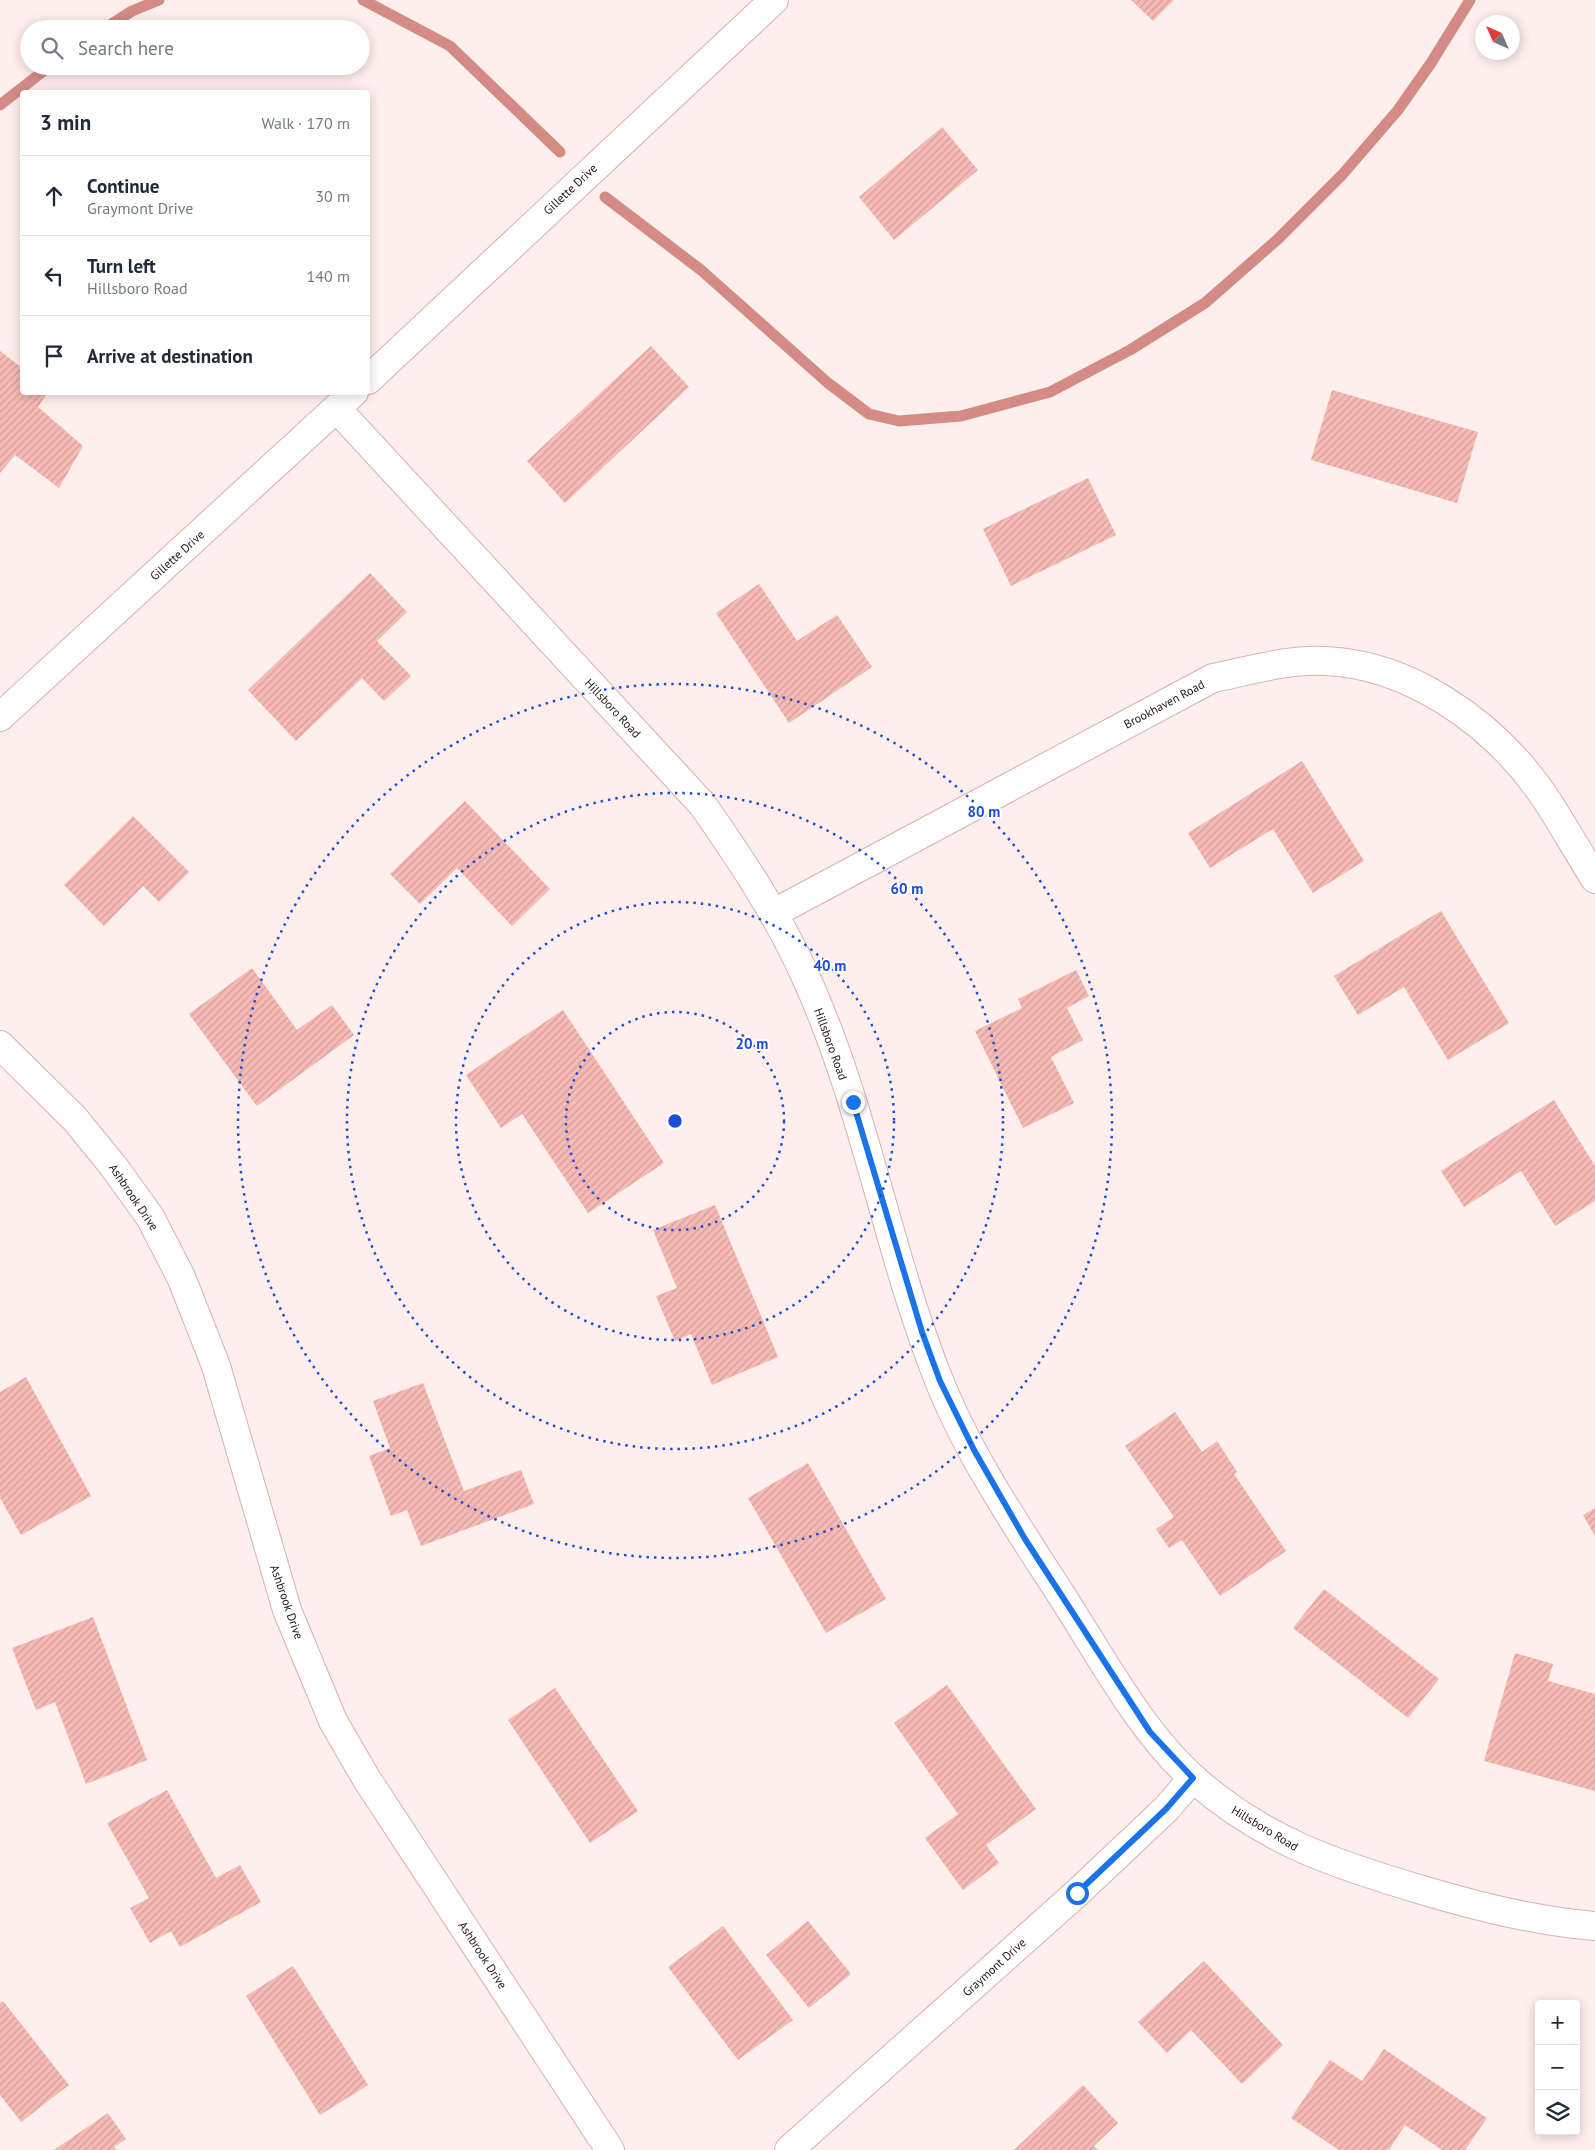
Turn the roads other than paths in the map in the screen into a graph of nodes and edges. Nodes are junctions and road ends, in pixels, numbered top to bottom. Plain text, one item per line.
1 (774, 0) edge
2 (370, 378) edge
3 (346, 400) edge
4 (0, 717) edge
5 (1595, 879) edge
6 (774, 912) junction
7 (0, 1046) edge
8 (1193, 1778) junction
9 (1595, 1926) edge
10 (610, 2150) edge
11 (789, 2150) edge

1 - 2 street, Gillette Drive
3 - 4 street, Gillette Drive
3 - 6 street, Hillsboro Road
5 - 6 street, Brookhaven Road
6 - 8 street, Hillsboro Road
7 - 10 street, Ashbrook Drive
8 - 9 street, Hillsboro Road
8 - 11 street, Graymont Drive

